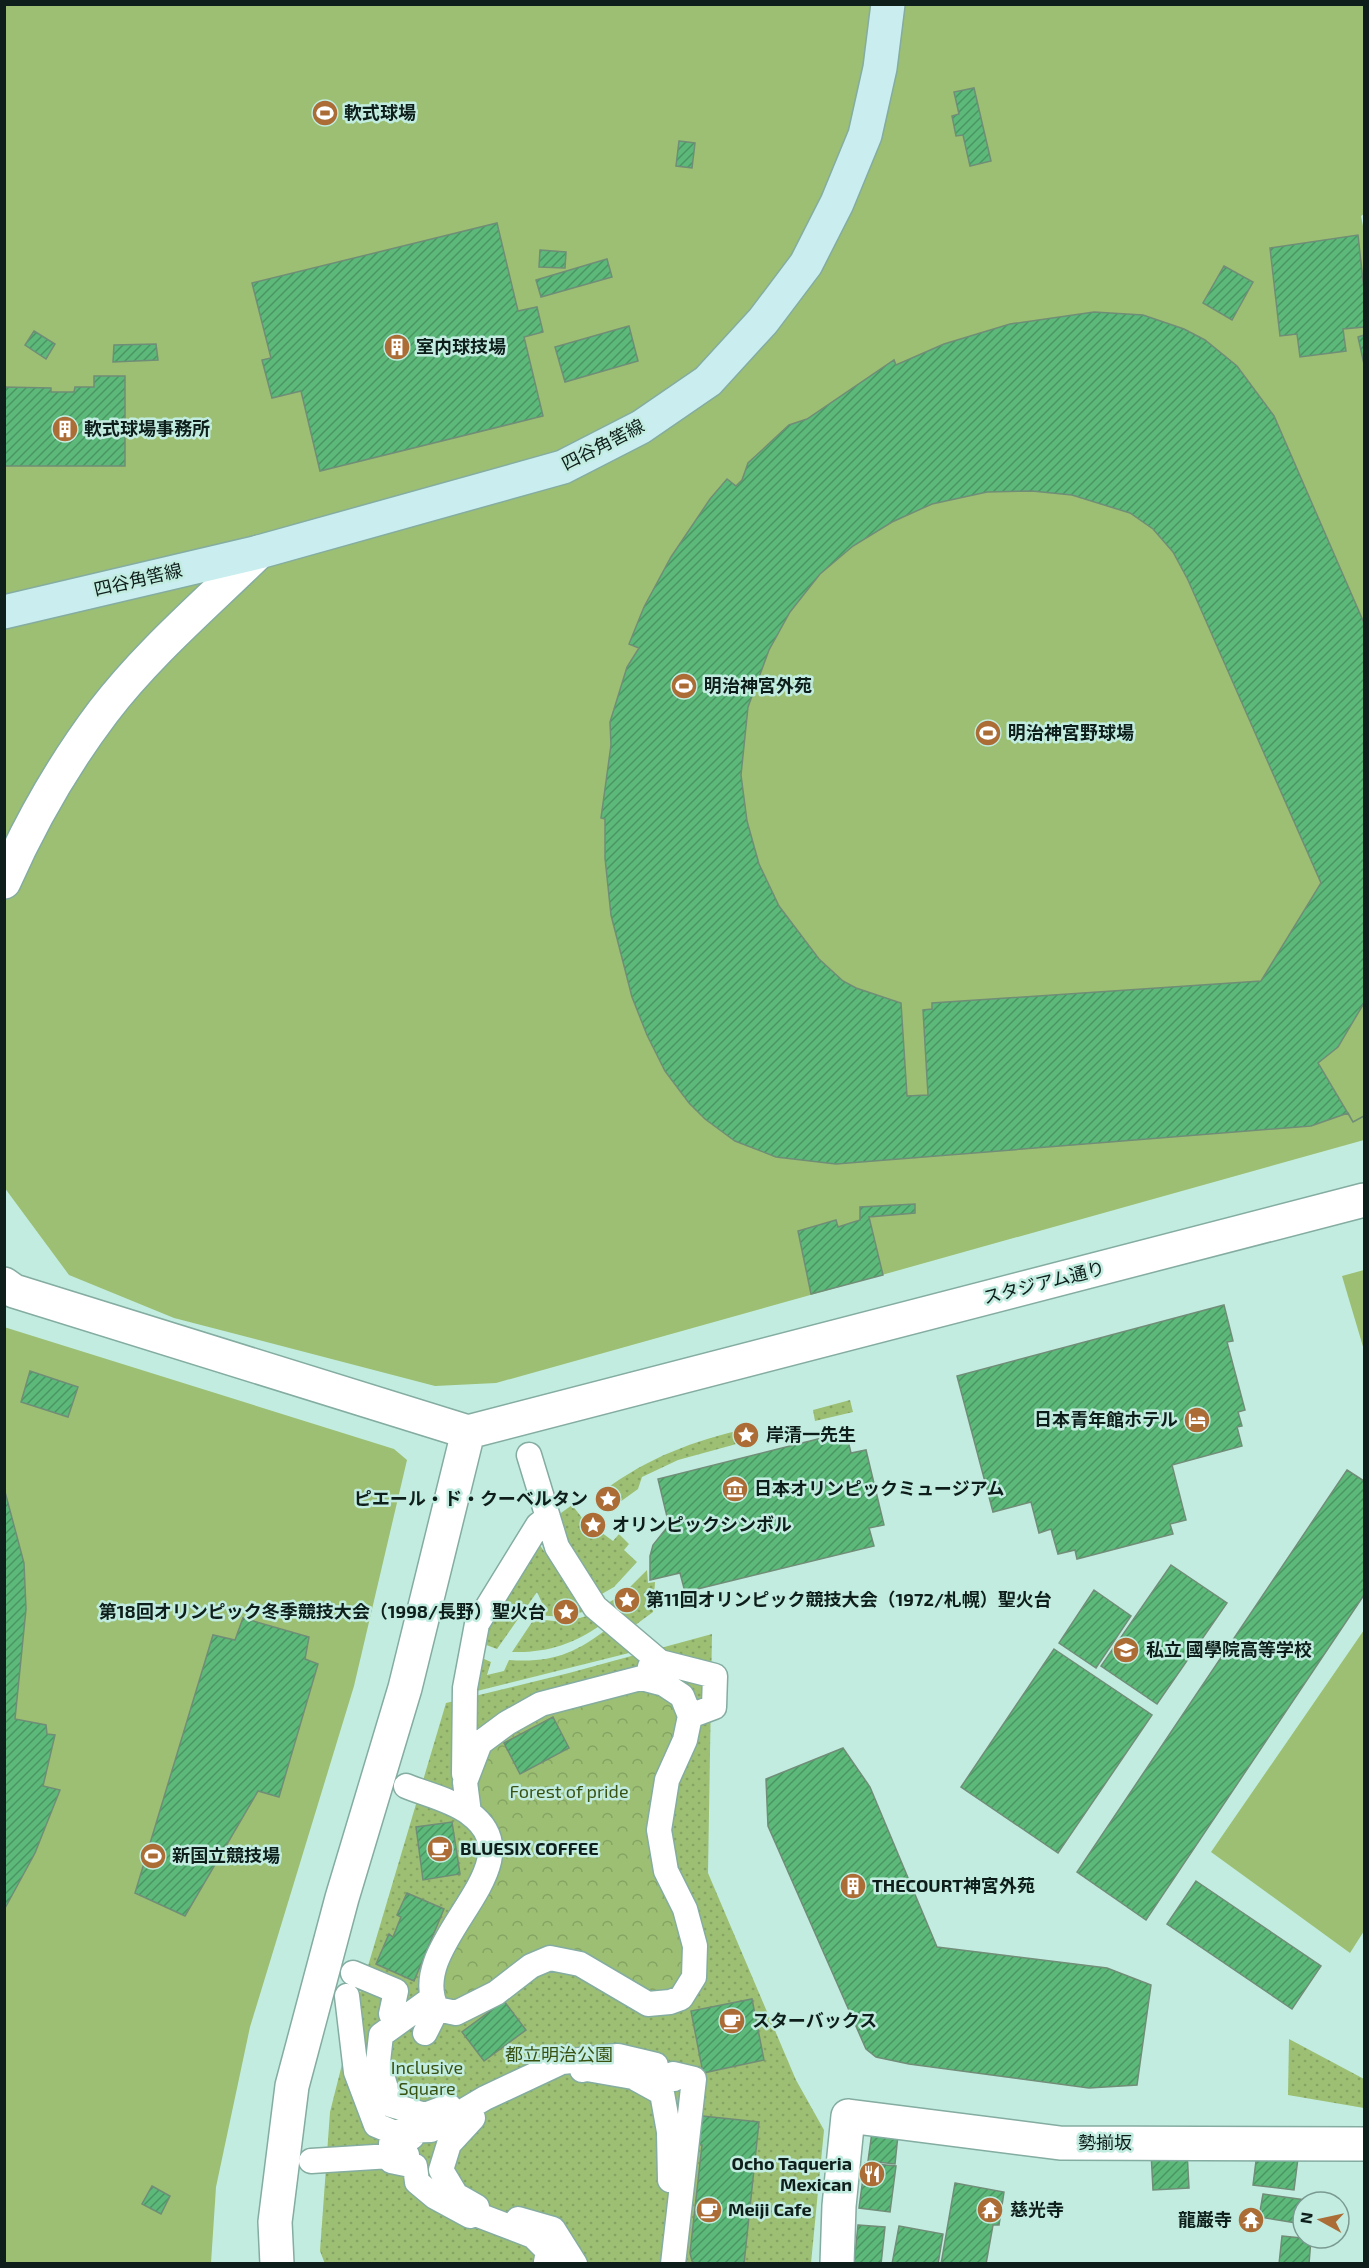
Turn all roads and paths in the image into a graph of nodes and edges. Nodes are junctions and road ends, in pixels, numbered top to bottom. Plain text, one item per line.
1 (888, 4) edge
2 (259, 552) junction
3 (4, 612) edge
4 (4, 882) edge
5 (1365, 1200) edge
6 (8, 1281) edge
7 (468, 1432) junction
8 (529, 1455) dead end
9 (548, 1517) junction
10 (654, 1671) junction
11 (690, 1716) junction
12 (465, 1782) junction
13 (405, 1786) dead end
14 (469, 1813) junction
15 (353, 1973) dead end
16 (347, 1996) dead end
17 (434, 2004) junction
18 (403, 2018) junction
19 (425, 2033) dead end
20 (458, 2113) junction
21 (1365, 2144) edge
22 (395, 2145) junction
23 (446, 2156) junction
24 (311, 2161) dead end
25 (574, 2263) edge
26 (277, 2264) edge
27 (549, 2264) edge
28 (662, 2264) edge
29 (673, 2264) edge
30 (837, 2264) edge

1 - 2 main road, 四谷角筈線
2 - 3 main road, 四谷角筈線
2 - 4 street
5 - 7 street, スタジアム通り
6 - 7 street
7 - 26 street
8 - 9 street
9 - 10 street
9 - 12 street
10 - 11 street
10 - 11 street
10 - 12 street
11 - 17 street
12 - 14 street
13 - 14 street
14 - 17 street
15 - 18 street
16 - 22 street
17 - 18 street
17 - 19 street
18 - 20 street
20 - 22 street
20 - 23 street
20 - 28 street
20 - 29 street
21 - 30 street, 勢揃坂
22 - 23 street
22 - 24 street
22 - 27 street
23 - 25 street

